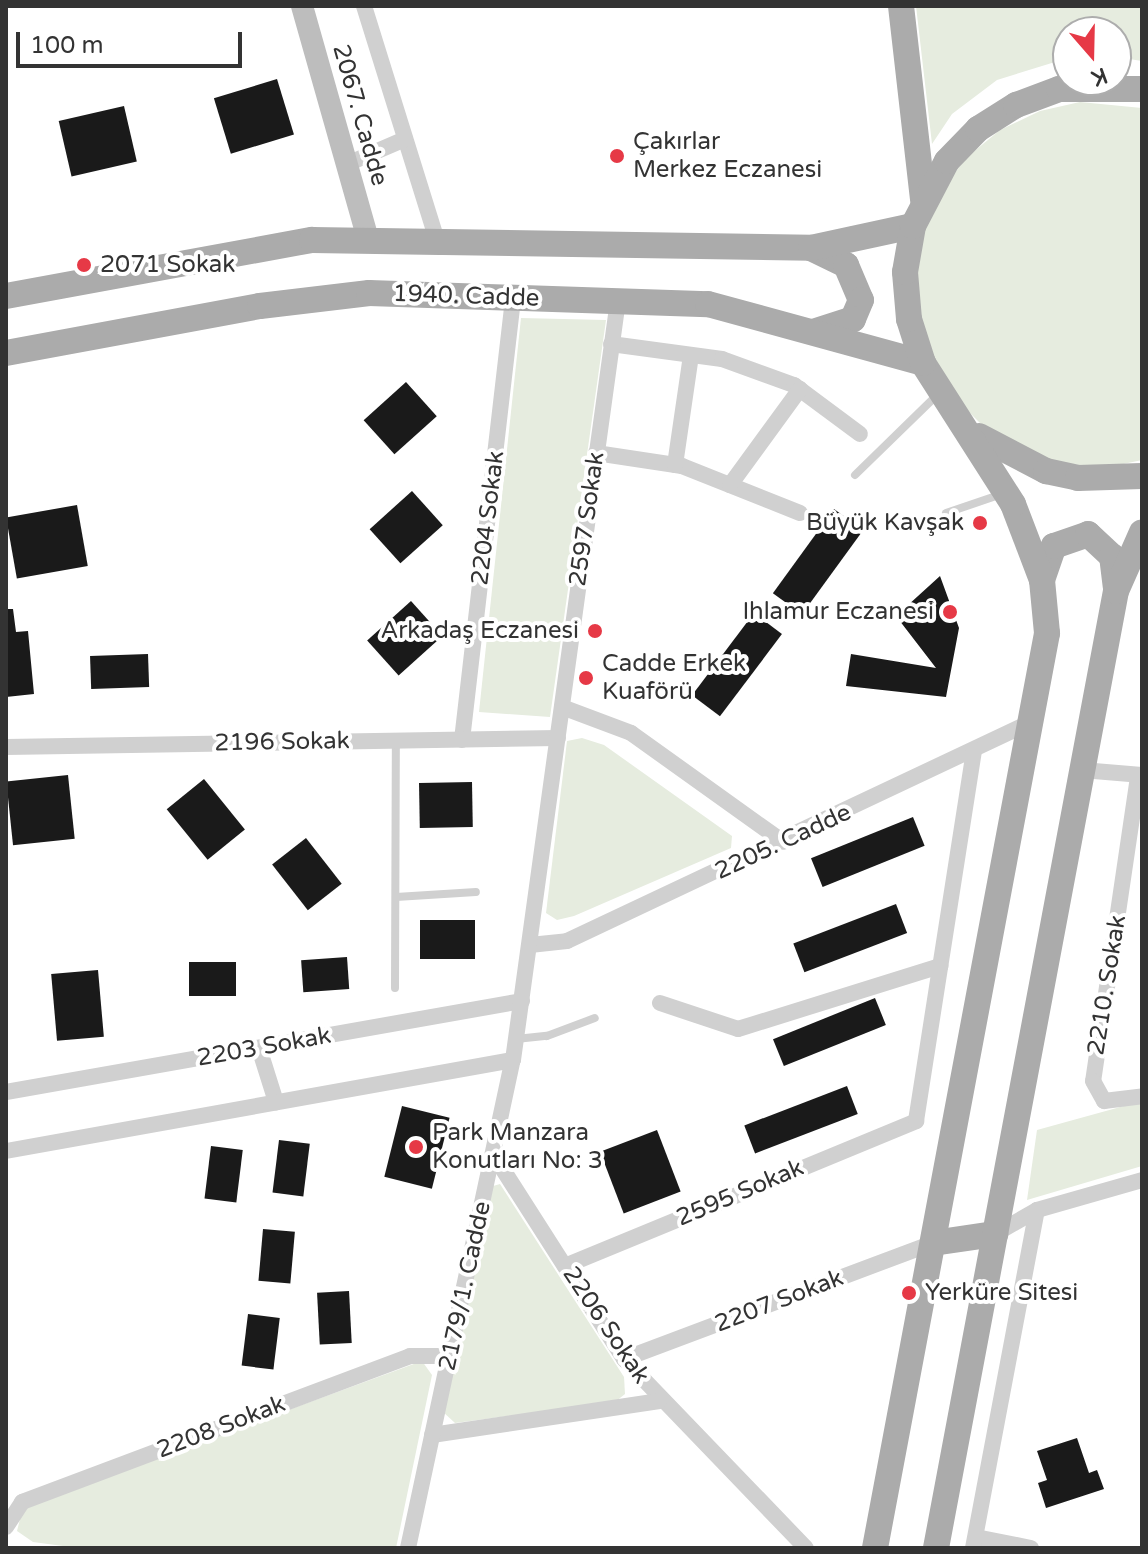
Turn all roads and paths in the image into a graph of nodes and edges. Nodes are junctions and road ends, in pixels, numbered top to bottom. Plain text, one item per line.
1 (302, 6) edge
2 (364, 6) edge
3 (901, 6) edge
4 (1142, 89) edge
5 (405, 139) junction
6 (347, 164) junction
7 (923, 200) junction
8 (913, 226) junction
9 (368, 239) junction
10 (437, 240) junction
11 (811, 248) junction
12 (6, 296) edge
13 (513, 297) junction
14 (618, 300) junction
15 (799, 329) junction
16 (611, 344) junction
17 (6, 353) edge
18 (691, 355) junction
19 (923, 363) junction
20 (800, 389) junction
21 (940, 393) junction
22 (961, 420) junction
23 (860, 434) dead end
24 (596, 453) junction
25 (675, 465) junction
26 (855, 475) dead end
27 (1142, 476) edge
28 (730, 485) junction
29 (1007, 492) junction
30 (800, 513) dead end
31 (946, 513) dead end
32 (1142, 532) edge
33 (1042, 580) junction
34 (1116, 591) junction
35 (562, 707) junction
36 (1031, 722) junction
37 (558, 738) junction
38 (462, 740) junction
39 (396, 741) junction
40 (6, 747) edge
41 (974, 750) junction
42 (1082, 770) junction
43 (1140, 776) edge
44 (783, 842) junction
45 (476, 892) dead end
46 (396, 897) junction
47 (530, 945) junction
48 (940, 966) junction
49 (395, 988) dead end
50 (522, 1001) junction
51 (660, 1003) dead end
52 (595, 1018) dead end
53 (516, 1039) junction
54 (259, 1048) junction
55 (513, 1060) junction
56 (6, 1092) edge
57 (1142, 1096) edge
58 (276, 1102) junction
59 (6, 1151) edge
60 (493, 1154) junction
61 (1142, 1180) edge
62 (1037, 1210) junction
63 (995, 1234) junction
64 (933, 1243) junction
65 (565, 1266) junction
66 (449, 1356) junction
67 (624, 1359) junction
68 (659, 1401) junction
69 (432, 1435) junction
70 (6, 1527) edge
71 (975, 1542) edge
72 (408, 1548) edge
73 (806, 1548) edge
74 (875, 1548) edge
75 (936, 1548) edge
76 (1031, 1548) edge

1 - 6 street, 2067. Cadde
2 - 5 street
3 - 7 main road
4 - 7 main road
5 - 6 street
5 - 10 street
6 - 9 street, 2067. Cadde
7 - 8 main road
8 - 11 main road
8 - 19 main road
9 - 10 main road
9 - 12 main road
10 - 11 main road
11 - 15 main road
13 - 14 main road, 1940. Cadde
13 - 17 main road, 1940. Cadde
13 - 38 street, 2204 Sokak
14 - 15 main road, 1940. Cadde
14 - 16 street, 2597 Sokak
15 - 19 main road, 1940. Cadde
16 - 18 street
16 - 24 street, 2597 Sokak
18 - 20 street
18 - 25 street
19 - 21 main road
20 - 23 street
20 - 28 street
21 - 22 main road
21 - 26 lane
22 - 27 main road
22 - 29 main road
24 - 25 street
24 - 35 street, 2597 Sokak
25 - 28 street
28 - 30 street
29 - 31 lane
29 - 33 main road
32 - 34 main road
33 - 34 main road
33 - 36 main road
34 - 42 main road
35 - 37 street, 2597 Sokak
35 - 44 street
36 - 41 street, 2205. Cadde
36 - 64 main road
37 - 38 street, 2196 Sokak
37 - 47 street, 2179/1. Cadde
38 - 39 street, 2196 Sokak
39 - 40 street, 2196 Sokak
39 - 46 lane
41 - 44 street, 2205. Cadde
41 - 48 street
42 - 43 street
42 - 63 main road
43 - 57 street, 2210. Sokak
44 - 47 street, 2205. Cadde
45 - 46 lane
46 - 49 lane
47 - 50 street, 2179/1. Cadde
48 - 51 street
48 - 65 street, 2595 Sokak
50 - 53 street, 2179/1. Cadde
50 - 54 street, 2203 Sokak
52 - 53 lane
53 - 55 street, 2179/1. Cadde
54 - 56 street, 2203 Sokak
54 - 58 street
55 - 58 street
55 - 60 street, 2179/1. Cadde
58 - 59 street
60 - 65 street, 2206 Sokak
60 - 66 street, 2179/1. Cadde
61 - 62 street
62 - 63 street
62 - 71 street
63 - 64 main road
63 - 75 main road
64 - 67 street, 2207 Sokak
64 - 74 main road
65 - 67 street, 2206 Sokak
66 - 69 street, 2179/1. Cadde
66 - 70 street, 2208 Sokak
67 - 68 street, 2206 Sokak
68 - 69 street
68 - 73 street, 2206 Sokak
69 - 72 street, 2179/1. Cadde
71 - 76 street

